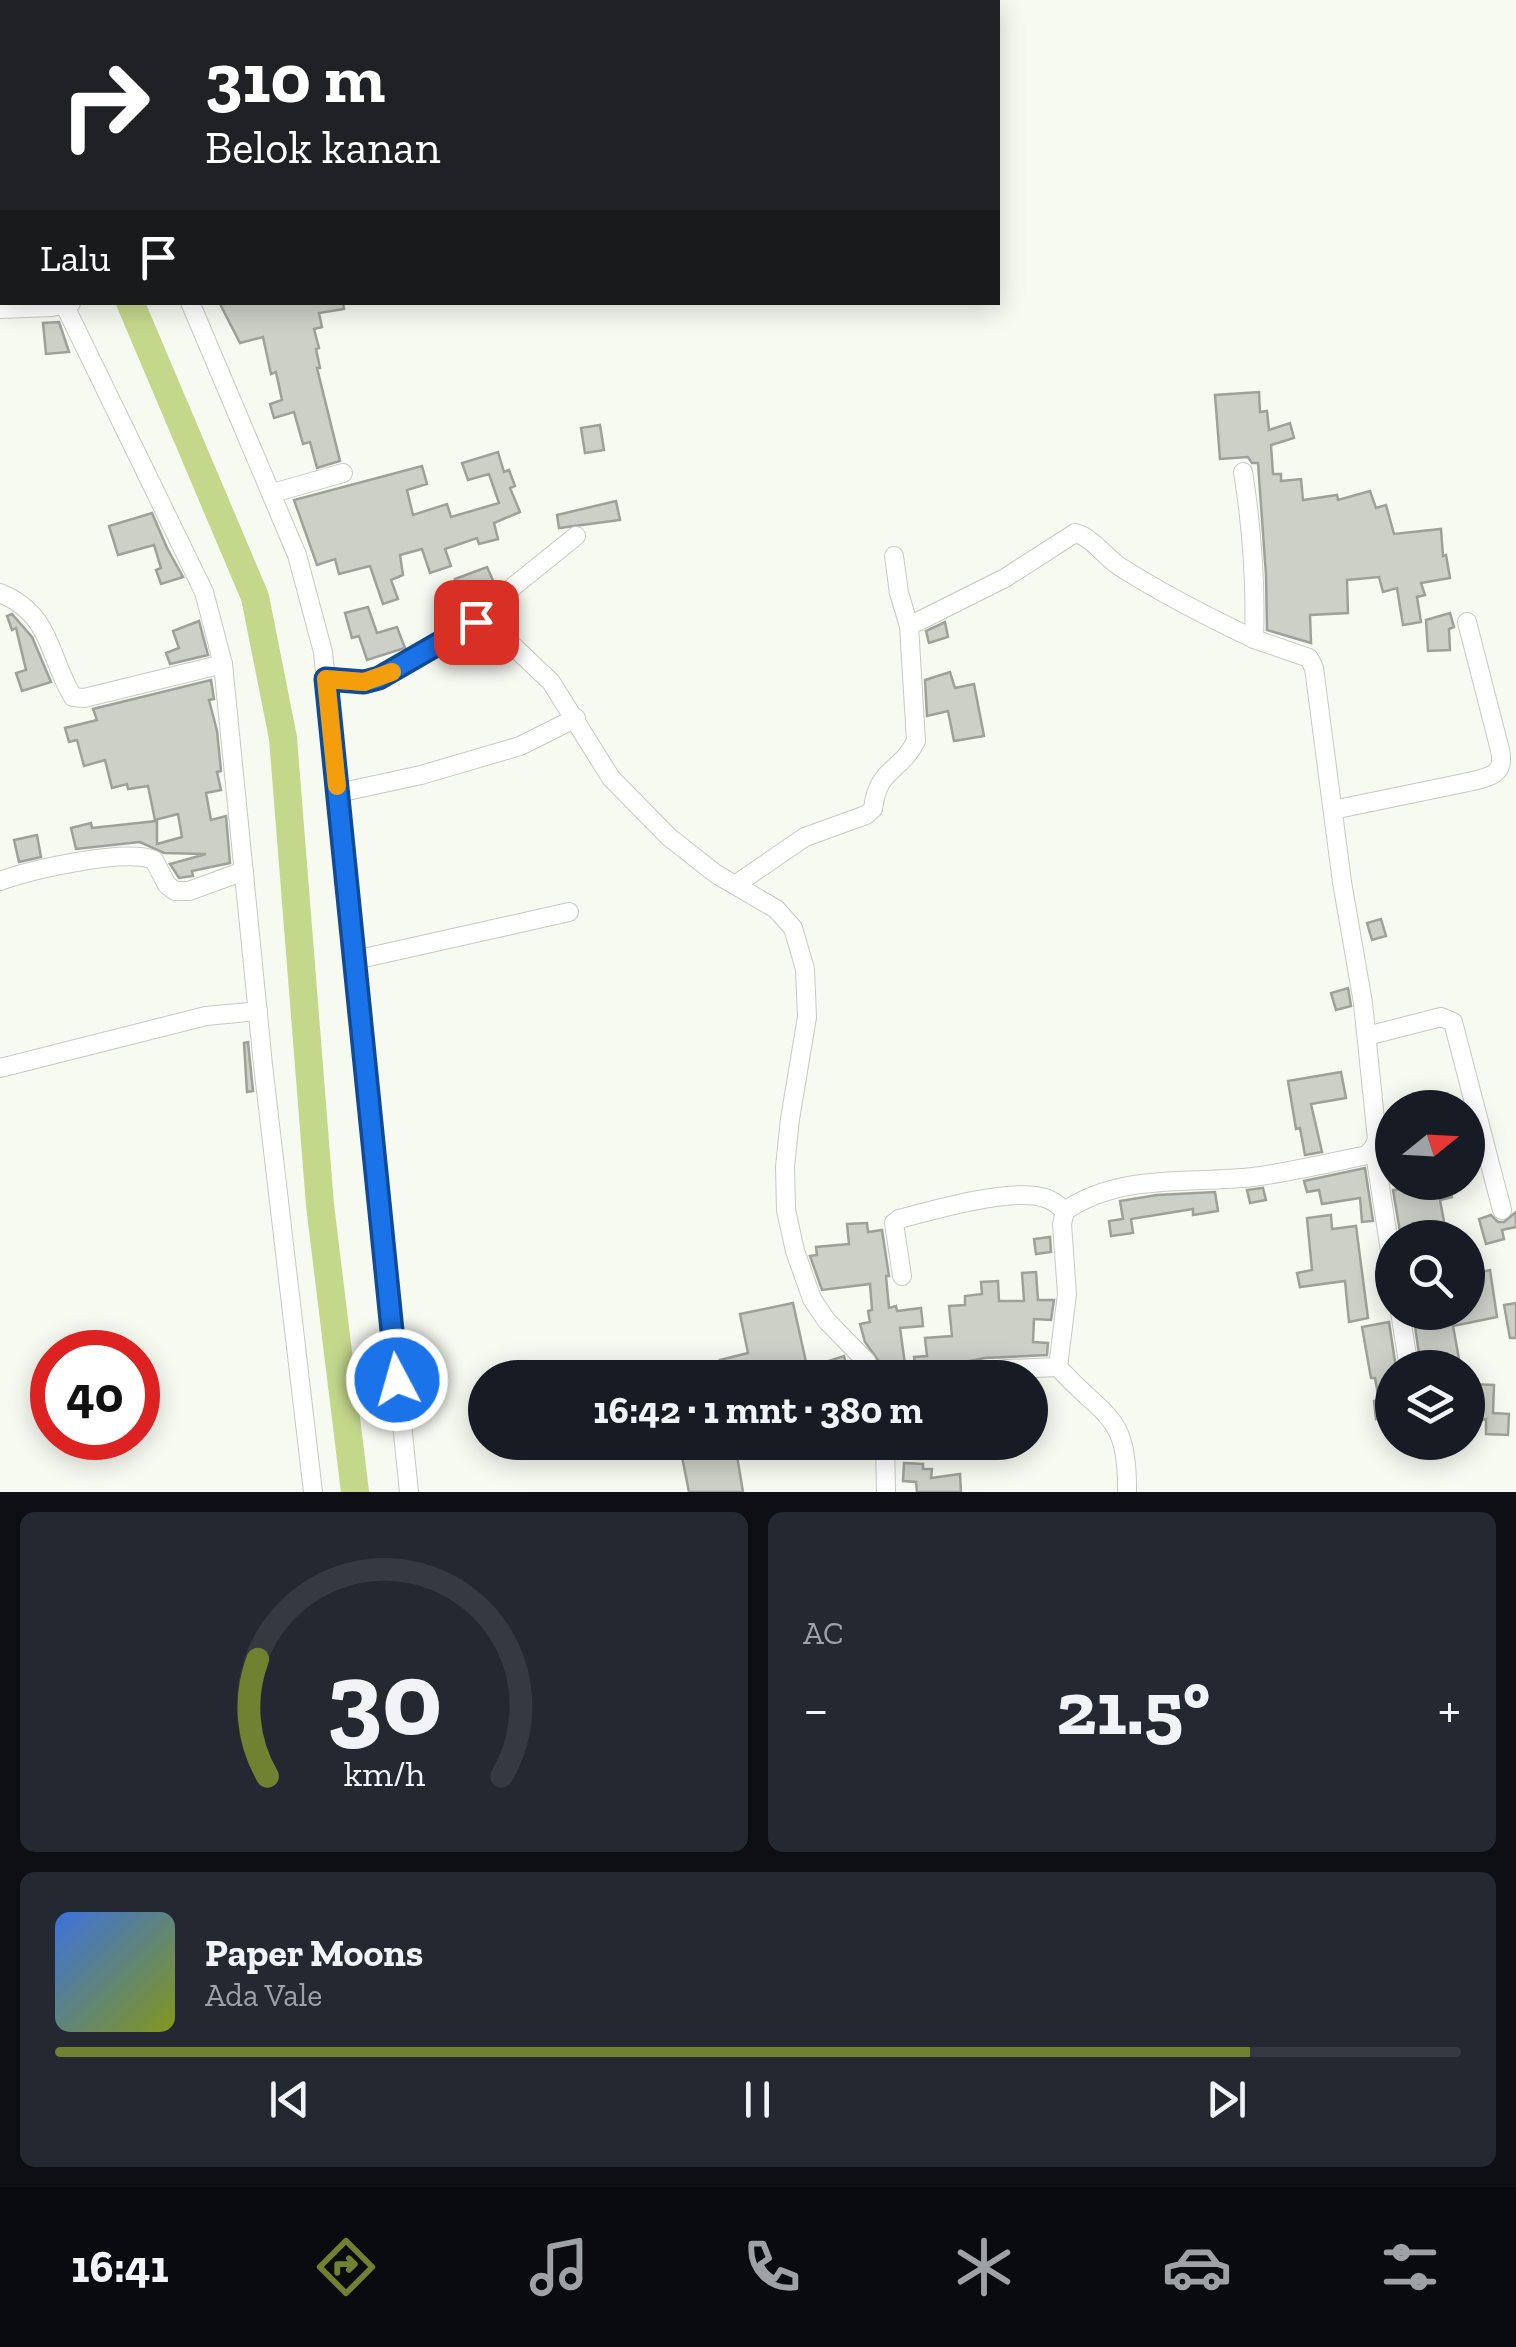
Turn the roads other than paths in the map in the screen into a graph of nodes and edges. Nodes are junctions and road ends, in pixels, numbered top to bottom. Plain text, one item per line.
1 (53, 305) edge
2 (66, 305) edge
3 (191, 305) edge
4 (0, 309) edge
5 (1243, 472) dead end
6 (343, 473) dead end
7 (273, 493) junction
8 (576, 536) dead end
9 (894, 556) dead end
10 (4, 597) edge
11 (482, 621) junction
12 (1467, 622) dead end
13 (909, 626) junction
14 (1254, 639) junction
15 (222, 664) junction
16 (326, 679) junction
17 (576, 718) junction
18 (338, 793) junction
19 (1333, 810) junction
20 (244, 871) junction
21 (0, 881) edge
22 (735, 885) junction
23 (569, 912) dead end
24 (355, 960) junction
25 (258, 1011) junction
26 (1367, 1036) junction
27 (0, 1068) edge
28 (1374, 1147) junction
29 (1065, 1210) junction
30 (1502, 1210) dead end
31 (1385, 1220) edge
32 (902, 1276) dead end
33 (865, 1360) edge
34 (1048, 1367) edge
35 (1058, 1367) junction
36 (885, 1460) edge
37 (313, 1492) edge
38 (409, 1492) edge
39 (886, 1492) edge
40 (1127, 1492) edge

1 - 4 street
2 - 15 street
3 - 7 street
5 - 14 street
6 - 7 street
7 - 16 street
8 - 11 street
9 - 13 street
10 - 15 street
11 - 16 street
11 - 17 street
12 - 19 street
13 - 14 street
13 - 22 street
14 - 19 street
15 - 20 street
16 - 18 street
17 - 18 street
17 - 22 street
18 - 24 street
19 - 26 street
20 - 21 street
20 - 25 street
22 - 33 street
23 - 24 street
24 - 38 street
25 - 27 street
25 - 37 street
26 - 28 street
26 - 30 street
28 - 29 street
28 - 31 street
29 - 32 street
29 - 35 street
34 - 35 street
35 - 40 street
36 - 39 street

